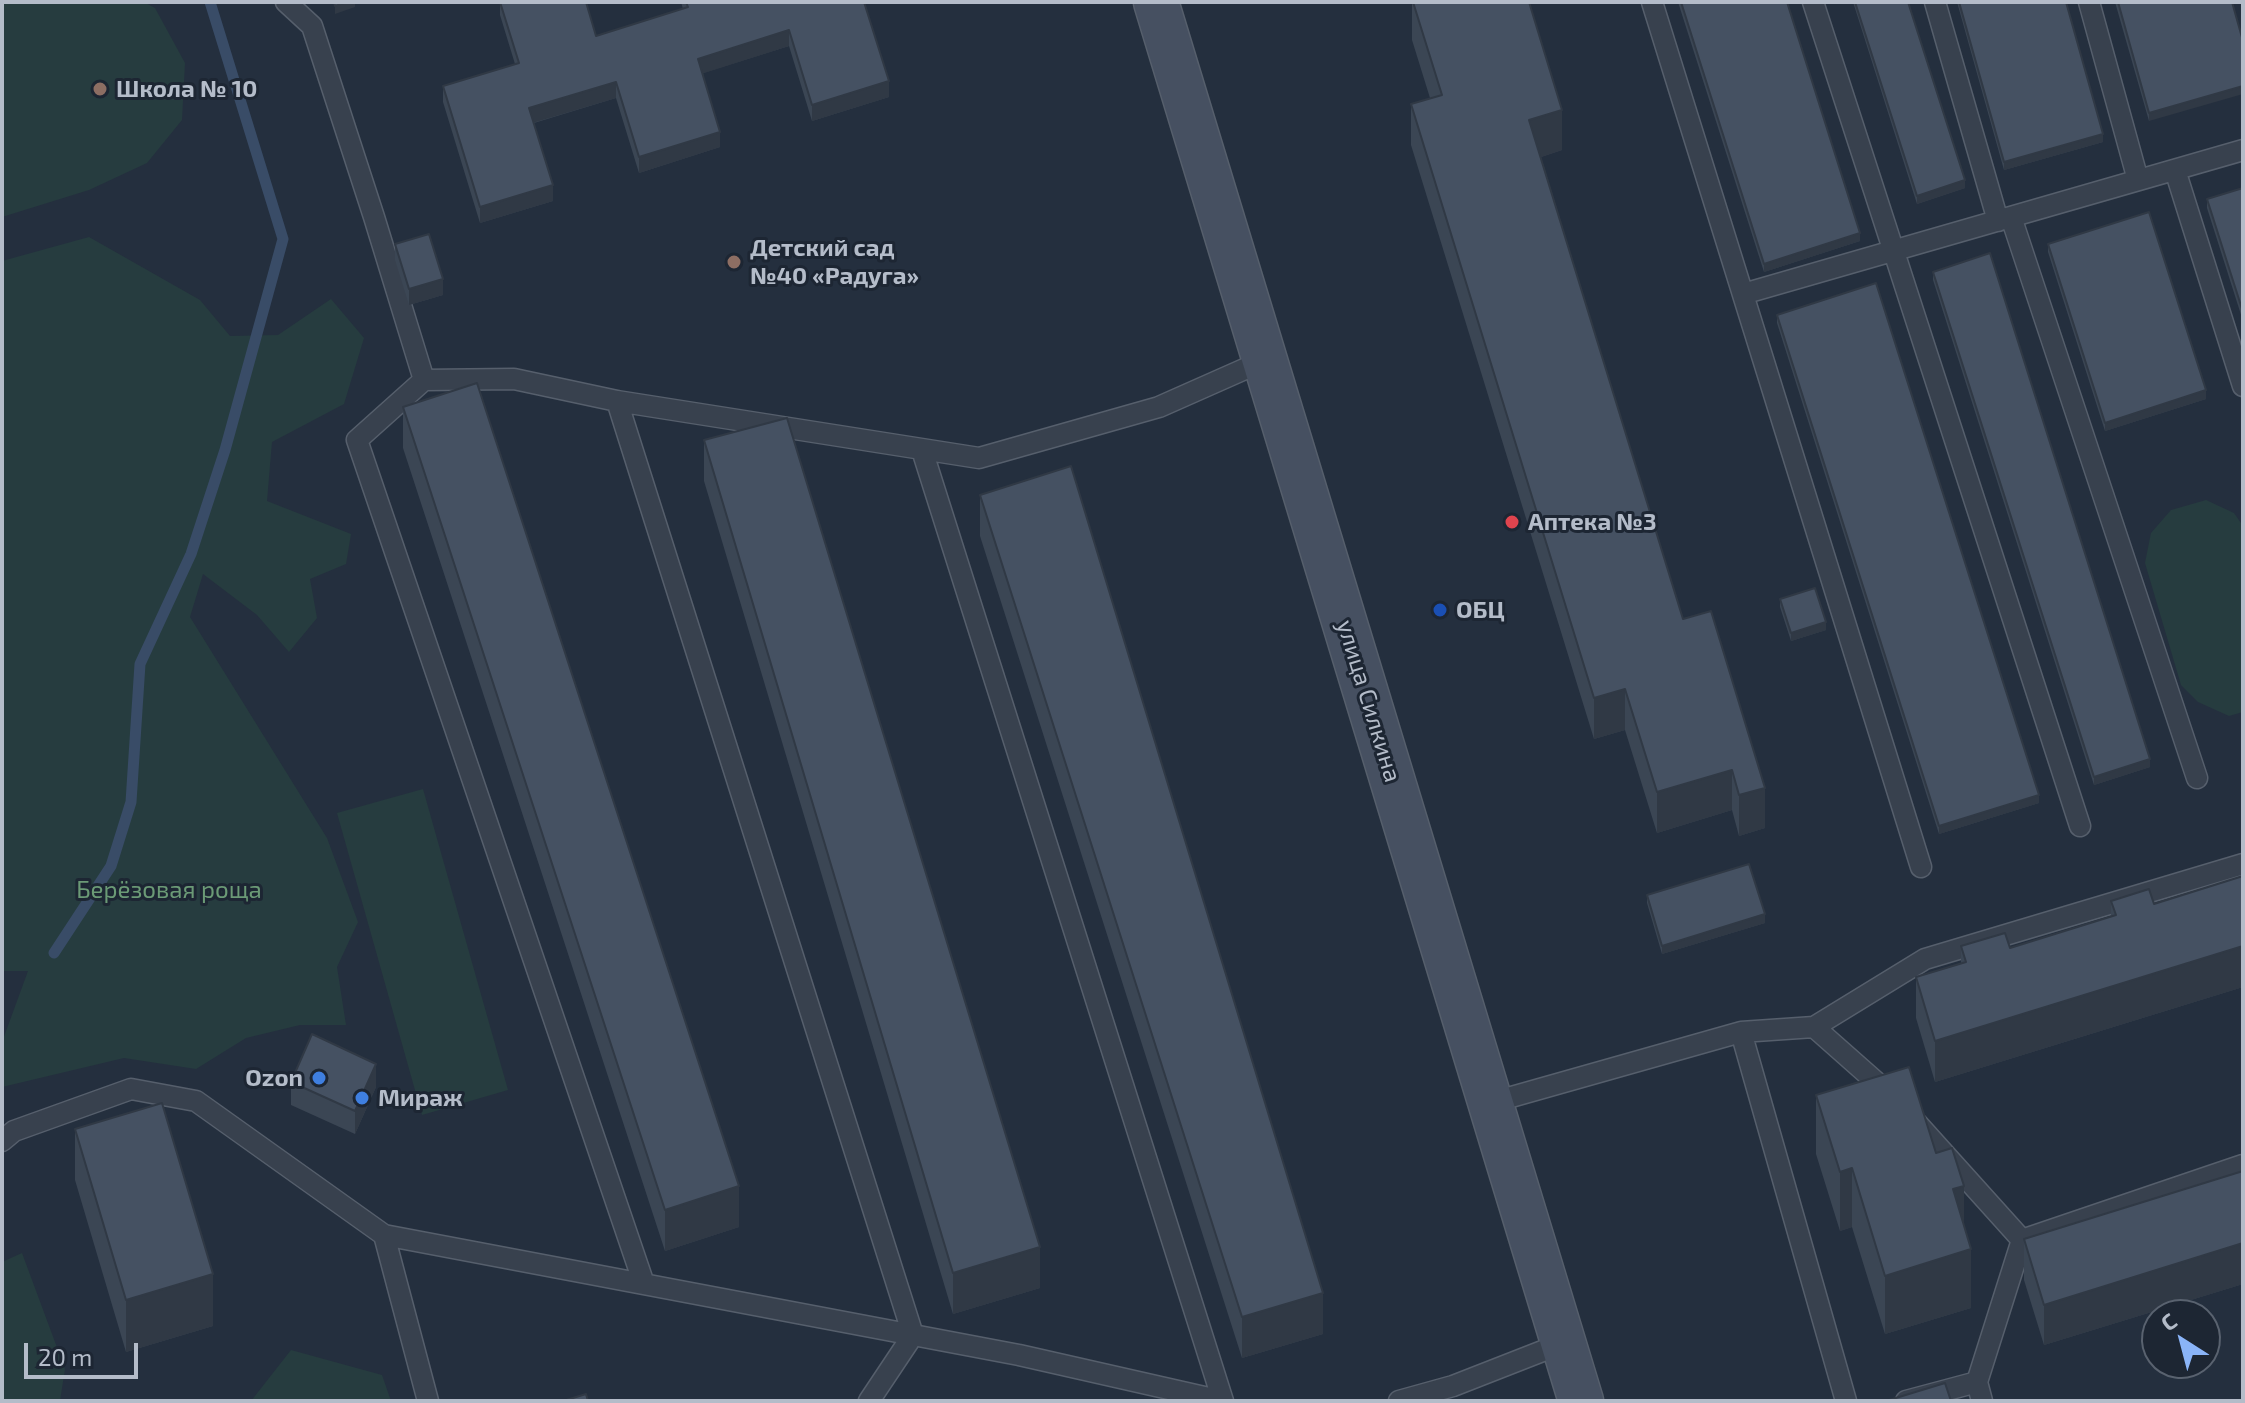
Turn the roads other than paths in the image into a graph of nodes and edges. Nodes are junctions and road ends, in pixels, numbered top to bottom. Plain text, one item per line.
1 (286, 2) edge
2 (1156, 2) edge
3 (1652, 2) edge
4 (1813, 2) edge
5 (1935, 2) edge
6 (2089, 2) edge
7 (2243, 150) edge
8 (2175, 170) junction
9 (2138, 180) junction
10 (2004, 219) junction
11 (1893, 251) junction
12 (1743, 294) junction
13 (1265, 360) junction
14 (424, 380) junction
15 (2243, 386) edge
16 (617, 401) junction
17 (922, 450) junction
18 (2197, 778) dead end
19 (2080, 826) dead end
20 (2243, 864) edge
21 (1921, 867) dead end
22 (1814, 1027) junction
23 (1741, 1032) junction
24 (1490, 1103) junction
25 (2, 1141) edge
26 (2243, 1165) edge
27 (384, 1235) junction
28 (2022, 1240) junction
29 (644, 1284) junction
30 (913, 1335) junction
31 (1563, 1343) junction
32 (1979, 1391) edge
33 (1185, 1396) edge
34 (428, 1401) edge
35 (869, 1401) edge
36 (1222, 1401) edge
37 (1399, 1401) edge
38 (1581, 1401) edge
39 (1846, 1401) edge
40 (1906, 1401) edge

1 - 14 lane
2 - 13 main road, улица Силкина
3 - 12 lane
4 - 11 lane
5 - 10 lane
6 - 9 lane
7 - 8 lane
8 - 9 lane
8 - 15 lane
9 - 10 lane
10 - 11 lane
10 - 18 lane
11 - 12 lane
11 - 19 lane
12 - 21 lane
13 - 17 lane
13 - 24 main road, улица Силкина
14 - 16 lane
14 - 29 lane
16 - 17 lane
16 - 30 lane
17 - 36 lane
20 - 22 lane
22 - 23 lane
22 - 28 lane
23 - 24 lane
23 - 39 lane
24 - 31 main road, улица Силкина
25 - 27 lane
26 - 28 lane
27 - 29 lane
27 - 34 lane
28 - 32 lane
29 - 30 lane
30 - 33 lane
30 - 35 lane
31 - 37 lane
31 - 38 main road, улица Силкина
32 - 40 lane
33 - 36 lane

